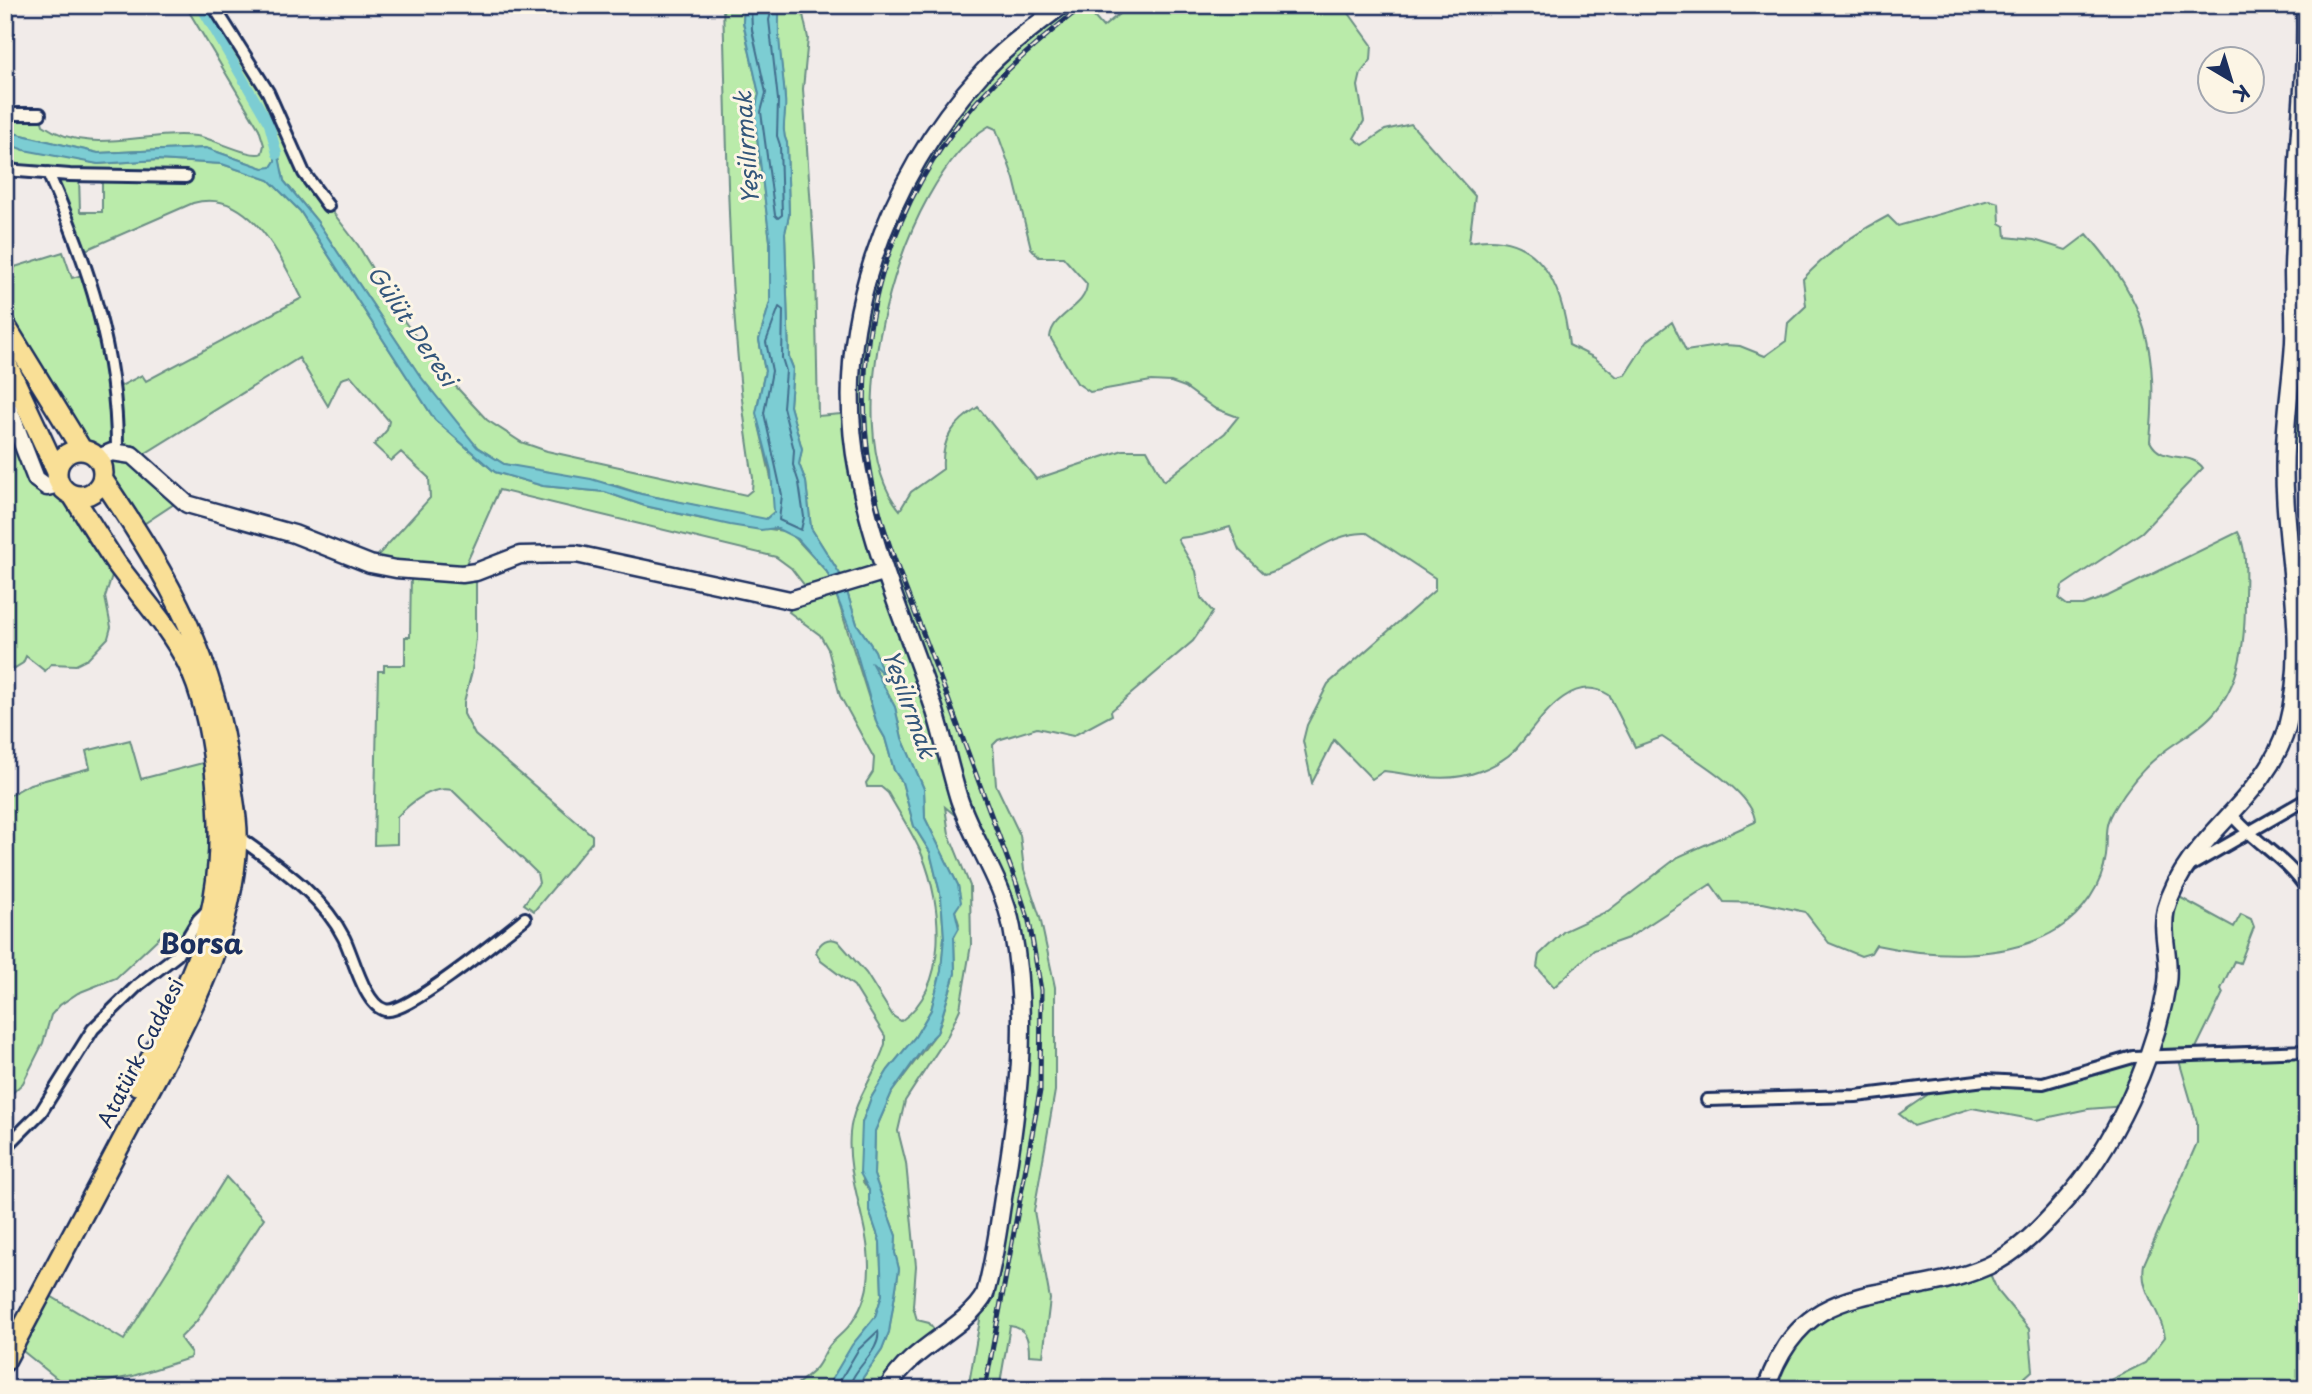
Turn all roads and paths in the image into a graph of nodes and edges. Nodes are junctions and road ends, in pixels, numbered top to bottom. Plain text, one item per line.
1 (213, 5) edge
2 (1062, 5) edge
3 (2305, 5) edge
4 (5, 114) edge
5 (40, 114) dead end
6 (5, 170) edge
7 (48, 173) junction
8 (186, 177) dead end
9 (2297, 191) junction
10 (328, 206) dead end
11 (2307, 228) edge
12 (5, 325) edge
13 (5, 360) edge
14 (5, 399) edge
15 (117, 452) junction
16 (90, 454) junction
17 (103, 480) junction
18 (63, 484) junction
19 (877, 574) junction
20 (2307, 799) edge
21 (2232, 815) junction
22 (2247, 833) junction
23 (237, 836) junction
24 (2185, 870) junction
25 (2307, 890) edge
26 (215, 904) junction
27 (525, 918) dead end
28 (2307, 1051) edge
29 (2146, 1057) junction
30 (1707, 1100) dead end
31 (5, 1148) edge
32 (5, 1335) edge
33 (5, 1361) edge
34 (887, 1389) edge
35 (1766, 1389) edge

1 - 10 street
2 - 19 street
3 - 9 street
4 - 5 street
6 - 7 street
7 - 8 street
7 - 15 street
9 - 11 street
9 - 21 street
12 - 16 highway, Atatürk Caddesi
13 - 18 highway, Atatürk Caddesi
14 - 18 street
15 - 16 street
15 - 19 street
16 - 17 highway, Atatürk Caddesi
16 - 18 highway
17 - 18 highway
17 - 23 highway, Atatürk Caddesi
18 - 26 highway, Atatürk Caddesi
19 - 34 street
20 - 22 street
21 - 22 street
21 - 24 street
22 - 24 street
22 - 25 street
23 - 27 street
23 - 33 highway, Atatürk Caddesi
24 - 29 street
26 - 31 street
26 - 32 highway, Atatürk Caddesi
28 - 29 street
29 - 30 street
29 - 35 street

